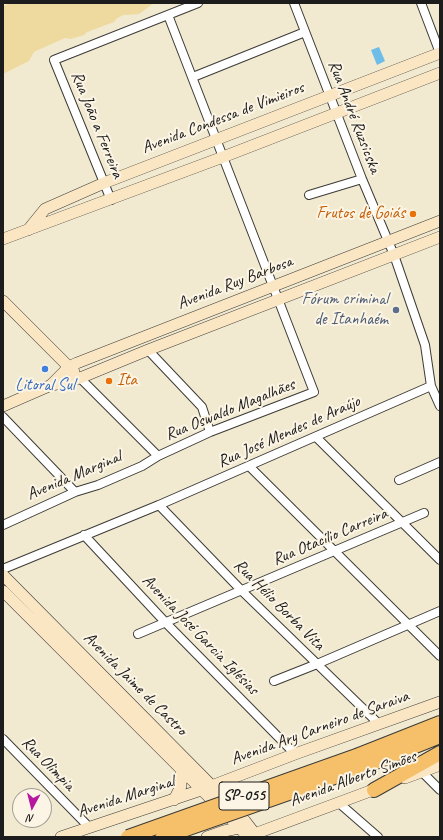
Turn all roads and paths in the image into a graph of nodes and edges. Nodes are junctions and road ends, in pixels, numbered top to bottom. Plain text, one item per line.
1 (198, 3) edge
2 (294, 3) edge
3 (421, 3) edge
4 (168, 15) junction
5 (305, 32) junction
6 (440, 53) edge
7 (440, 73) edge
8 (193, 77) junction
9 (330, 95) junction
10 (336, 112) junction
11 (216, 139) junction
12 (223, 158) junction
13 (362, 179) junction
14 (104, 183) junction
15 (309, 195) dead end
16 (111, 200) junction
17 (440, 221) edge
18 (28, 230) junction
19 (440, 237) edge
20 (3, 240) edge
21 (387, 241) junction
22 (394, 255) junction
23 (274, 286) junction
24 (280, 300) junction
25 (3, 301) edge
26 (148, 350) junction
27 (69, 367) junction
28 (80, 378) junction
29 (50, 386) junction
30 (431, 386) junction
31 (3, 406) edge
32 (440, 406) edge
33 (3, 417) edge
34 (210, 432) junction
35 (316, 437) junction
36 (158, 456) junction
37 (440, 462) edge
38 (249, 466) junction
39 (399, 480) dead end
40 (75, 492) junction
41 (159, 505) junction
42 (424, 513) dead end
43 (403, 522) junction
44 (3, 525) edge
45 (84, 535) junction
46 (335, 551) junction
47 (440, 560) edge
48 (3, 569) edge
49 (5, 585) edge
50 (242, 591) junction
51 (440, 611) edge
52 (166, 623) junction
53 (408, 624) junction
54 (138, 634) dead end
55 (440, 656) edge
56 (317, 664) junction
57 (274, 681) dead end
58 (440, 702) edge
59 (440, 723) edge
60 (379, 724) junction
61 (440, 736) edge
62 (4, 742) edge
63 (440, 753) edge
64 (296, 754) junction
65 (361, 761) junction
66 (440, 765) edge
67 (181, 770) junction
68 (422, 772) junction
69 (206, 788) junction
70 (374, 790) junction
71 (440, 790) edge
72 (174, 800) junction
73 (339, 803) junction
74 (225, 814) junction
75 (89, 827) junction
76 (248, 829) edge
77 (224, 831) junction
78 (61, 837) edge
79 (128, 837) edge
80 (163, 837) edge
81 (207, 837) edge
82 (378, 837) edge

1 - 4 street
2 - 5 street, Rua André Ruzsicska
3 - 6 street
4 - 8 street
4 - 14 street, Rua João a Ferreira
5 - 8 street
5 - 9 street, Rua André Ruzsicska
6 - 9 street, Avenida Condessa de Vimieiros
7 - 10 street, Avenida Condessa de Vimieiros
8 - 11 street
9 - 10 street, Rua André Ruzsicska
9 - 11 street, Avenida Condessa de Vimieiros
10 - 12 street, Avenida Condessa de Vimieiros
10 - 13 street, Rua André Ruzsicska
11 - 12 street
11 - 14 street, Avenida Condessa de Vimieiros
12 - 16 street, Avenida Condessa de Vimieiros
12 - 23 street
13 - 15 street
13 - 21 street, Rua André Ruzsicska
14 - 16 street, Rua João a Ferreira
14 - 18 street, Avenida Condessa de Vimieiros
16 - 18 street, Avenida Condessa de Vimieiros
17 - 21 street, Avenida Ruy Barbosa
18 - 20 street, Avenida Condessa de Vimieiros
19 - 22 street, Avenida Ruy Barbosa
21 - 22 street, Rua André Ruzsicska
21 - 23 street, Avenida Ruy Barbosa
22 - 24 street, Avenida Ruy Barbosa
22 - 30 street, Rua André Ruzsicska
23 - 24 street
23 - 27 street, Avenida Ruy Barbosa
24 - 26 street, Avenida Ruy Barbosa
24 - 34 street, Rua Oswaldo Magalhães
25 - 27 street
26 - 28 street, Avenida Ruy Barbosa
26 - 34 street
27 - 28 street
27 - 29 street, Avenida Ruy Barbosa
28 - 29 street, Avenida Ruy Barbosa
28 - 36 street
29 - 31 street, Avenida Ruy Barbosa
30 - 32 street, Rua André Ruzsicska
30 - 35 street, Rua José Mendes de Araújo
33 - 40 street
34 - 36 street, Rua Oswaldo Magalhães
35 - 38 street, Rua José Mendes de Araújo
35 - 43 street
36 - 40 street, Avenida Marginal
37 - 39 street
38 - 41 street, Rua José Mendes de Araújo
38 - 46 street
40 - 44 street, Avenida Marginal
41 - 45 street, Rua José Mendes de Araújo
41 - 50 street, Rua Hélio Borba Vita
42 - 43 street, Rua Otacílio Carreira
43 - 46 street, Rua Otacílio Carreira
43 - 47 street
45 - 48 street
45 - 52 street, Avenida José Garcia Iglésias
46 - 50 street, Rua Otacílio Carreira
46 - 53 street
49 - 67 street, Avenida Jaime de Castro
49 - 69 street, Avenida Jaime de Castro
50 - 52 street, Rua Otacílio Carreira
50 - 56 street, Rua Hélio Borba Vita
51 - 53 street
52 - 54 street, Rua Otacílio Carreira
52 - 64 street, Avenida José Garcia Iglésias
53 - 55 street
53 - 56 street
56 - 57 street
56 - 60 street, Rua Hélio Borba Vita
58 - 60 street, Avenida Ary Carneiro de Saraiva
59 - 65 highway, SP-055
60 - 64 street, Avenida Ary Carneiro de Saraiva
61 - 65 highway, SP-055
62 - 75 street, Rua Olimpia
63 - 70 highway
64 - 69 street, Avenida Ary Carneiro de Saraiva
65 - 79 highway, SP-055, bridge
65 - 80 highway, SP-055, bridge
66 - 68 street, Avenida Alberto Simões
67 - 69 street, Avenida Jaime de Castro
67 - 72 street
68 - 70 street, Avenida Alberto Simões
68 - 71 street
69 - 72 street, Avenida Marginal
69 - 74 street, Avenida Jaime de Castro
69 - 76 street, Avenida Jaime de Castro
70 - 73 street, Avenida Alberto Simões
72 - 75 street, Avenida Marginal
73 - 76 street, Avenida Alberto Simões
73 - 82 street
74 - 76 street, Avenida Jaime de Castro
74 - 77 street
75 - 78 street, Avenida Marginal
76 - 77 street, Avenida Alberto Simões
77 - 81 street, Avenida Alberto Simões

